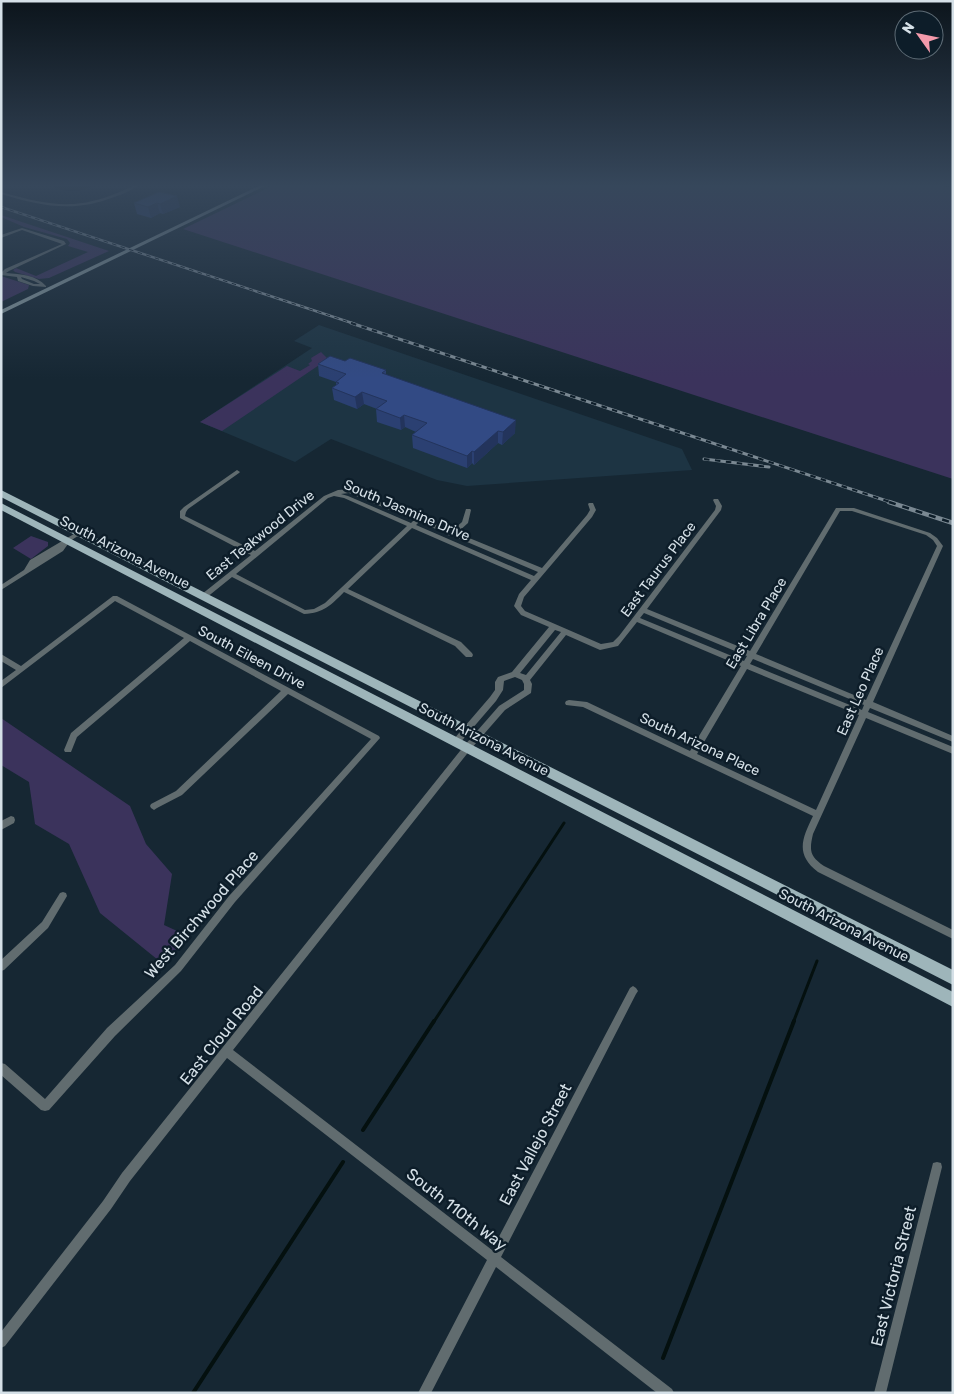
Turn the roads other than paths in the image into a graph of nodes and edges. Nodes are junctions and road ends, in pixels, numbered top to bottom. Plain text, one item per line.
1 (53, 249) edge
2 (125, 249) edge
3 (127, 249) edge
4 (2, 274) edge
5 (44, 286) junction
6 (1, 306) edge
7 (1, 312) edge
8 (237, 472) dead end
9 (1, 493) edge
10 (333, 494) junction
11 (716, 500) dead end
12 (591, 504) dead end
13 (1, 506) edge
14 (468, 510) dead end
15 (417, 520) junction
16 (412, 525) junction
17 (79, 533) junction
18 (452, 533) junction
19 (935, 539) joint
20 (446, 540) junction
21 (67, 541) junction
22 (255, 554) junction
23 (542, 571) junction
24 (231, 574) junction
25 (535, 579) junction
26 (1, 588) edge
27 (343, 589) junction
28 (204, 596) junction
29 (642, 610) junction
30 (635, 619) junction
31 (553, 627) junction
32 (565, 632) junction
33 (189, 638) junction
34 (468, 655) dead end
35 (751, 655) junction
36 (1, 657) edge
37 (745, 665) junction
38 (21, 669) junction
39 (515, 674) junction
40 (526, 680) junction
41 (1, 685) edge
42 (287, 690) junction
43 (569, 703) dead end
44 (868, 704) junction
45 (864, 714) junction
46 (472, 733) junction
47 (376, 738) joint
48 (953, 739) edge
49 (462, 745) junction
50 (68, 750) dead end
51 (953, 751) edge
52 (692, 755) junction
53 (154, 806) dead end
54 (818, 815) junction
55 (11, 820) dead end
56 (1, 826) edge
57 (63, 896) dead end
58 (952, 933) edge
59 (1, 967) edge
60 (953, 978) edge
61 (633, 991) dead end
62 (953, 1000) edge
63 (227, 1052) junction
64 (1, 1068) edge
65 (937, 1167) dead end
66 (493, 1258) junction
67 (1, 1342) edge
68 (424, 1393) edge
69 (668, 1393) edge
70 (880, 1393) edge

1 - 4 street
2 - 5 main road
3 - 7 main road
4 - 5 street
5 - 6 main road
8 - 22 street
9 - 17 main road, South Arizona Avenue
10 - 15 street, South Jasmine Drive
10 - 16 street, South Jasmine Drive
10 - 22 street, East Teakwood Drive
11 - 29 street, East Taurus Place
12 - 23 street
13 - 21 main road, South Arizona Avenue
14 - 18 street
15 - 16 street
15 - 18 street, South Jasmine Drive
16 - 20 street, South Jasmine Drive
16 - 27 street
17 - 21 street
17 - 28 main road, South Arizona Avenue
18 - 20 street
18 - 23 street, South Jasmine Drive
19 - 35 street, East Libra Place
19 - 44 street, East Leo Place
20 - 25 street, South Jasmine Drive
21 - 26 street
21 - 49 main road, South Arizona Avenue
22 - 24 street, East Teakwood Drive
23 - 25 street
24 - 27 street
24 - 28 street, East Teakwood Drive
25 - 31 street
27 - 34 street
28 - 46 main road, South Arizona Avenue
29 - 30 street, East Taurus Place
29 - 35 street
30 - 32 street, East Taurus Place
30 - 37 street
31 - 32 street
31 - 39 street
32 - 40 street
33 - 38 street, South Eileen Drive
33 - 42 street, South Eileen Drive
33 - 50 street
35 - 37 street, East Libra Place
35 - 44 street
36 - 38 street
37 - 45 street
37 - 52 street, East Libra Place
38 - 41 street
39 - 40 street
39 - 46 street
40 - 46 street
42 - 47 street, South Eileen Drive
42 - 53 street
43 - 52 street, South Arizona Place
44 - 45 street, East Leo Place
44 - 48 street
45 - 51 street
45 - 54 street, East Leo Place
46 - 49 street
46 - 49 street
46 - 60 main road, South Arizona Avenue
47 - 64 street, West Birchwood Place
49 - 62 main road, South Arizona Avenue
49 - 63 street, East Cloud Road
52 - 54 street, South Arizona Place
54 - 58 street, East Leo Place
55 - 56 street
57 - 59 street
61 - 66 street, East Vallejo Street
63 - 66 street, South 110th Way
63 - 67 street, East Cloud Road
65 - 70 street, East Victoria Street
66 - 68 street, East Vallejo Street
66 - 69 street, South 110th Way

